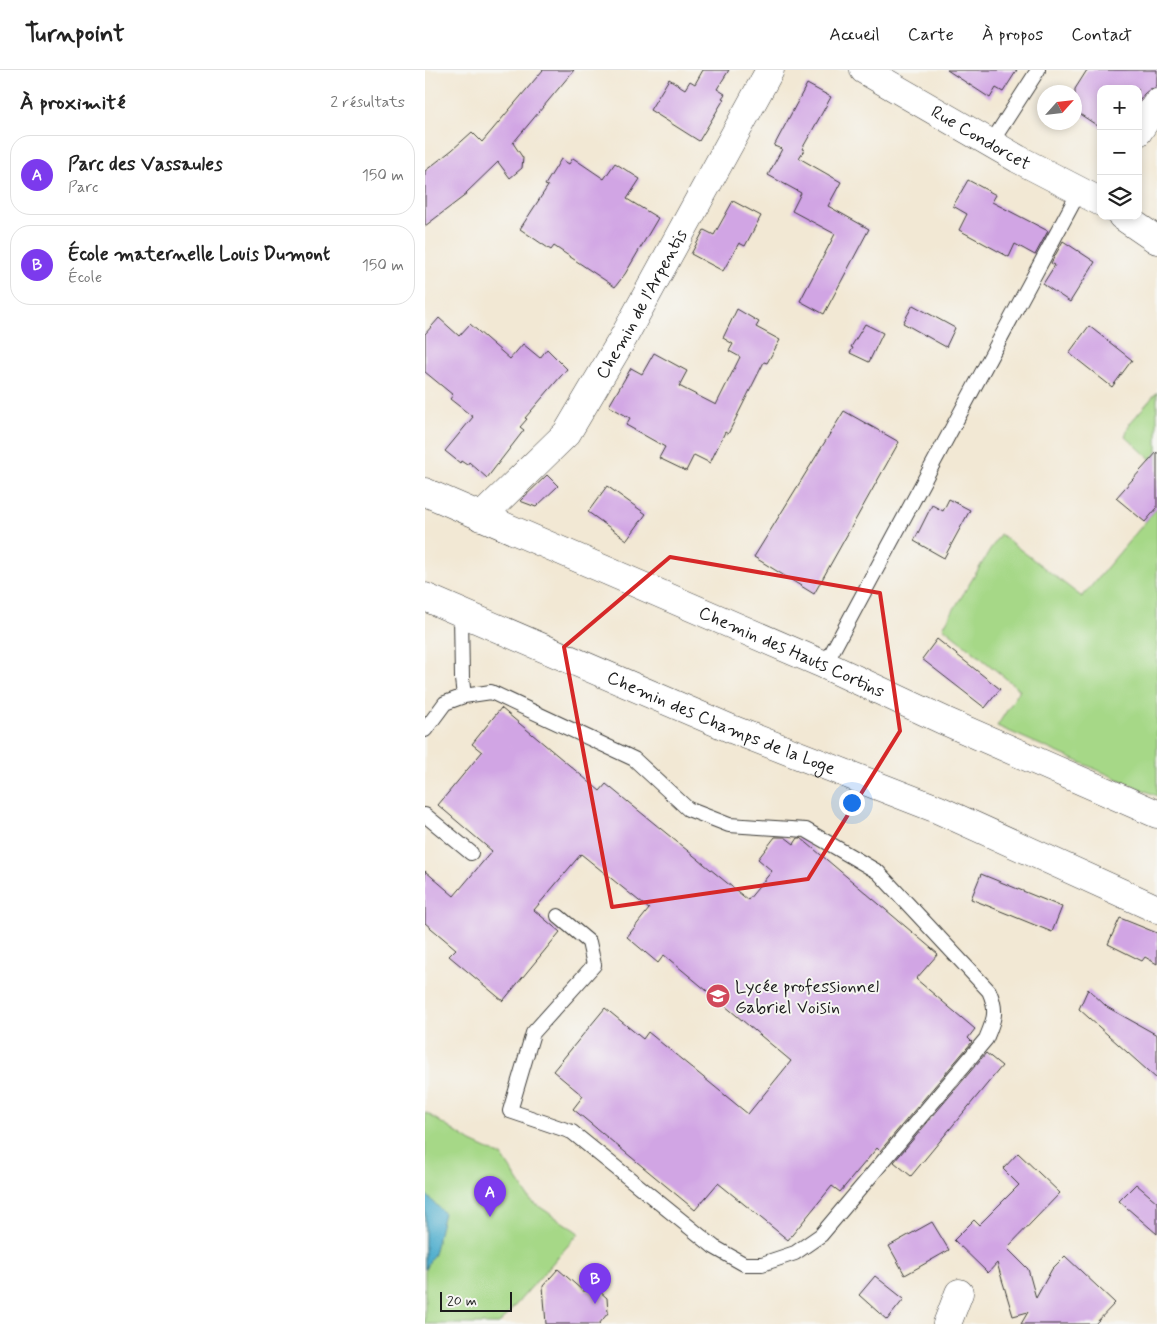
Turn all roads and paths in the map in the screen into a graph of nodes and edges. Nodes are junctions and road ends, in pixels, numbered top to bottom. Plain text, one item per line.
1 (771, 70) edge
2 (864, 70) edge
3 (1038, 70) edge
4 (1157, 103) edge
5 (1139, 130) edge
6 (991, 143) junction
7 (1094, 195) edge
8 (1128, 220) edge
9 (1157, 240) edge
10 (425, 492) edge
11 (481, 516) junction
12 (425, 597) edge
13 (461, 614) junction
14 (825, 665) junction
15 (464, 696) junction
16 (425, 730) edge
17 (1157, 814) edge
18 (425, 815) edge
19 (471, 854) dead end
20 (1157, 909) edge
21 (558, 916) dead end
22 (959, 1293) dead end
23 (947, 1324) edge

1 - 11 street, Chemin de l'Arpentis
2 - 6 street, Rue Condorcet
3 - 6 lane
4 - 5 street
6 - 7 street, Rue Condorcet
7 - 14 lane
8 - 9 street
10 - 11 street, Chemin des Hauts Cortins
11 - 14 street, Chemin des Hauts Cortins
12 - 13 street, Chemin des Champs de la Loge
13 - 15 lane
13 - 20 street, Chemin des Champs de la Loge
14 - 17 street, Chemin des Hauts Cortins
15 - 16 lane
15 - 21 lane
18 - 19 lane
22 - 23 street

